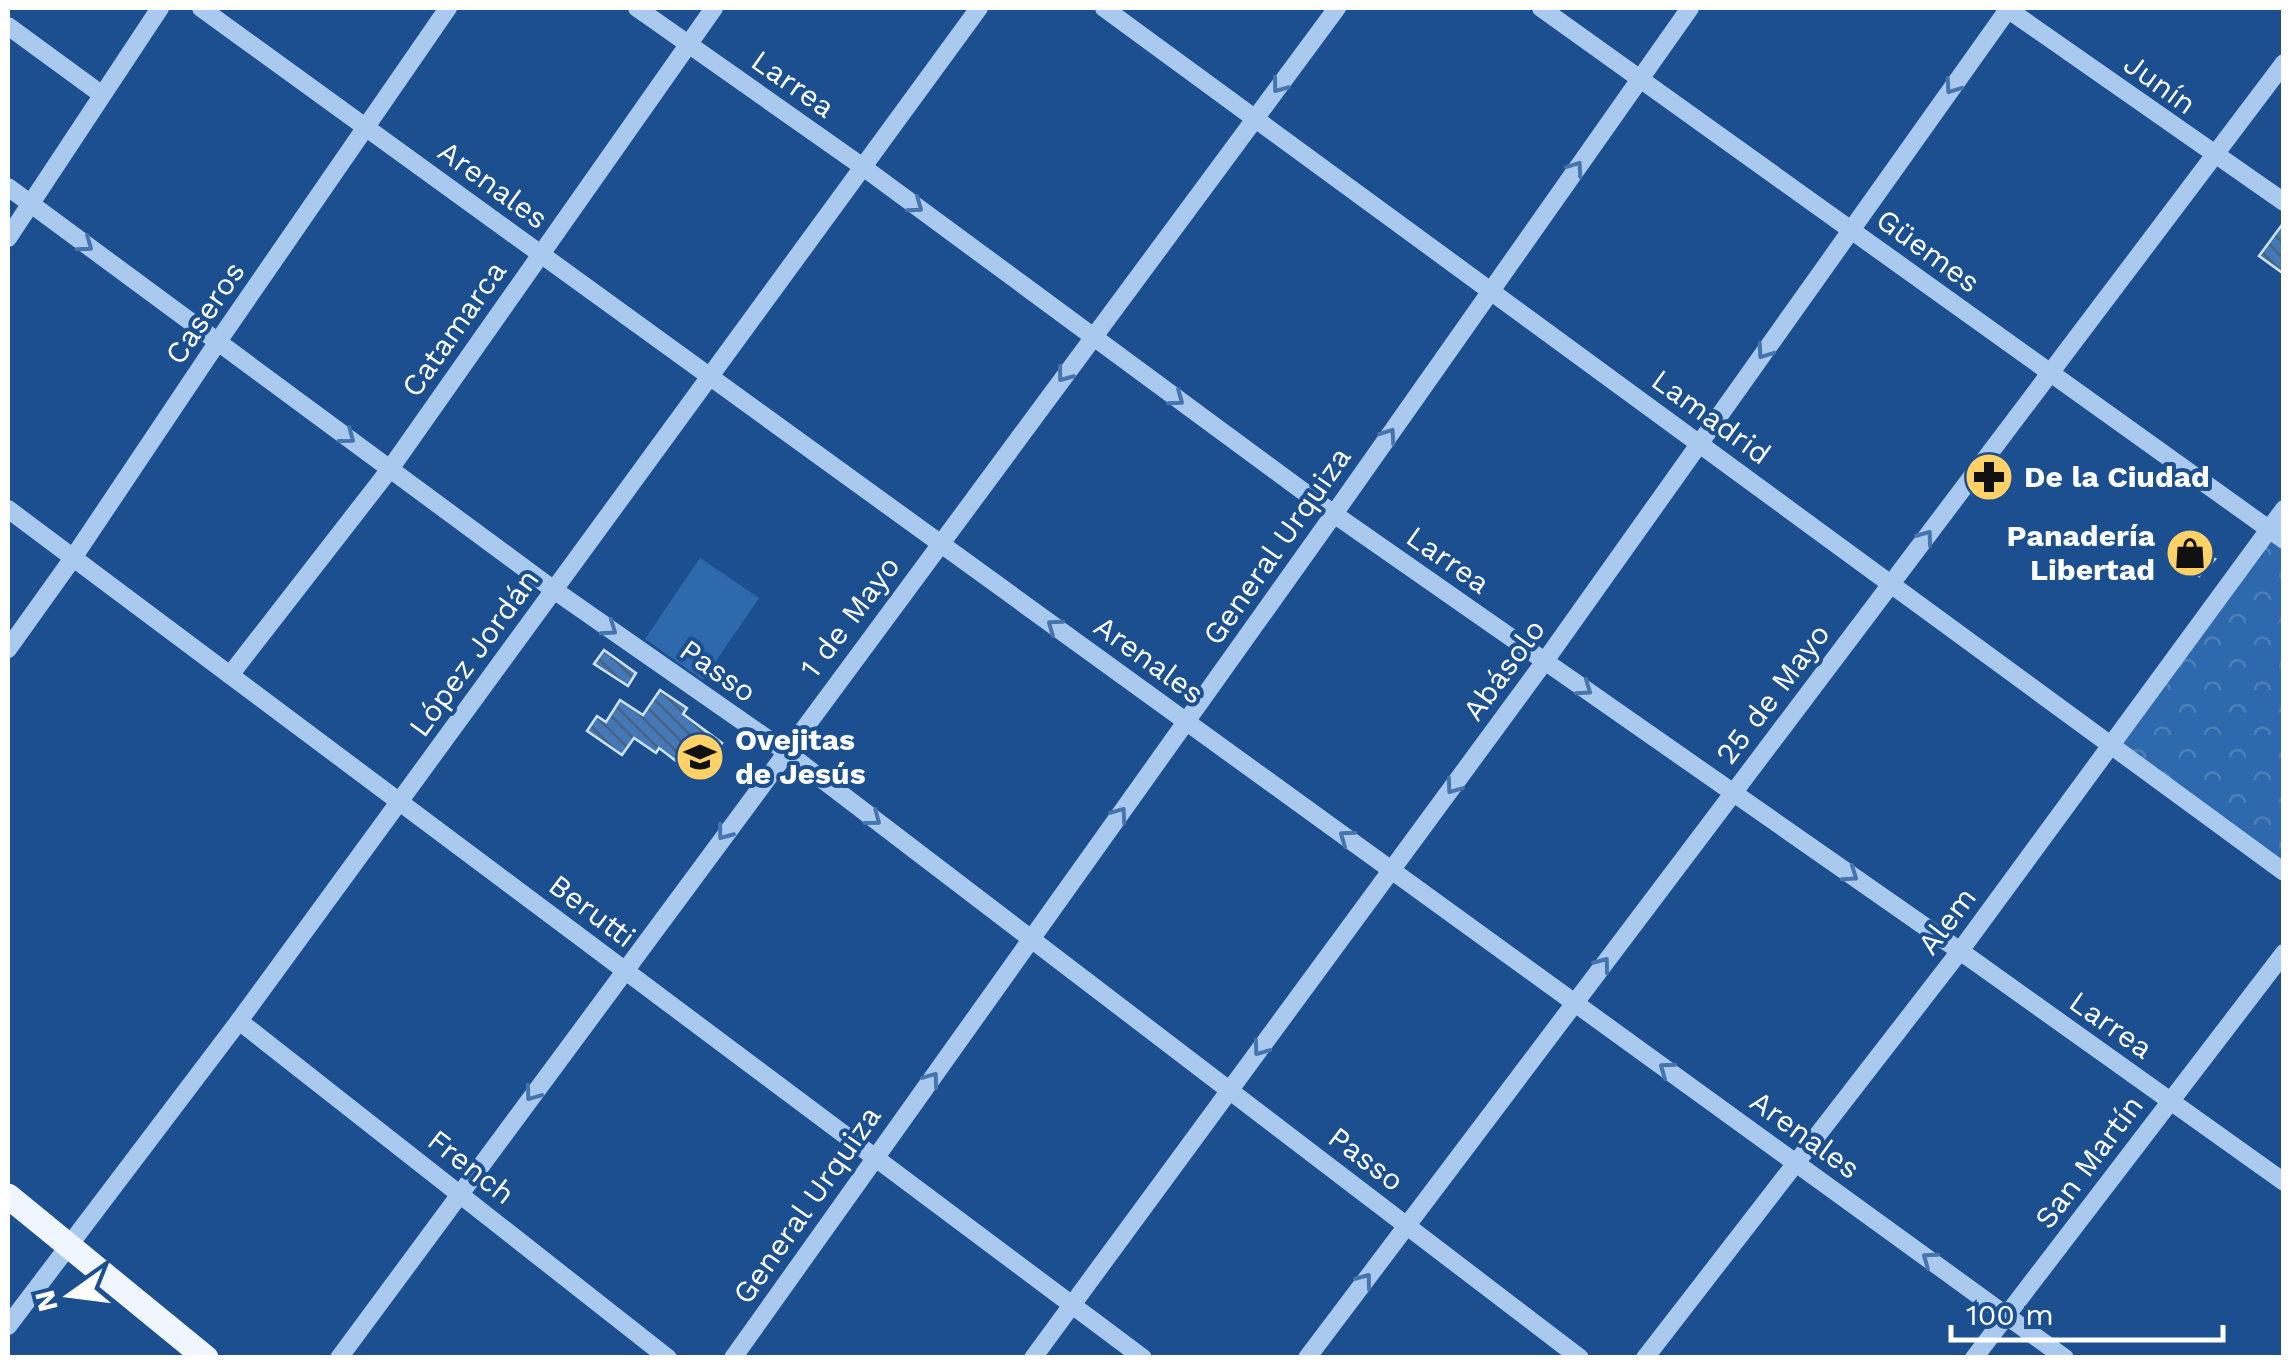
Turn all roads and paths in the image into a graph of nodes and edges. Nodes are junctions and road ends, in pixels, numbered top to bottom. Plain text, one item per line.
1 (160, 8) edge
2 (201, 8) edge
3 (448, 8) edge
4 (637, 8) edge
5 (714, 8) edge
6 (979, 8) edge
7 (1104, 8) edge
8 (1337, 8) edge
9 (1541, 8) edge
10 (1690, 8) edge
11 (2008, 8) edge
12 (8, 26) edge
13 (688, 44) junction
14 (2284, 63) edge
15 (1640, 78) junction
16 (101, 94) junction
17 (1255, 117) junction
18 (366, 127) junction
19 (2214, 156) junction
20 (863, 167) junction
21 (8, 187) edge
22 (2284, 202) edge
23 (31, 205) junction
24 (1851, 230) junction
25 (8, 238) edge
26 (541, 254) junction
27 (1491, 288) junction
28 (1093, 336) junction
29 (219, 340) junction
30 (2050, 372) junction
31 (710, 376) junction
32 (1700, 442) junction
33 (390, 469) junction
34 (8, 509) edge
35 (2284, 509) edge
36 (1334, 514) junction
37 (2276, 535) edge
38 (940, 543) junction
39 (73, 558) junction
40 (1891, 583) junction
41 (554, 590) junction
42 (8, 649) edge
43 (1545, 661) junction
44 (230, 675) junction
45 (1186, 722) junction
46 (2110, 745) junction
47 (785, 751) junction
48 (1733, 793) junction
49 (399, 802) junction
50 (1392, 870) junction
51 (2284, 872) edge
52 (1031, 939) junction
53 (1960, 951) junction
54 (2284, 953) edge
55 (623, 969) junction
56 (1574, 1002) junction
57 (239, 1020) junction
58 (1230, 1090) junction
59 (2170, 1101) junction
60 (875, 1158) junction
61 (1798, 1164) junction
62 (2284, 1182) edge
63 (460, 1193) junction
64 (8, 1196) edge
65 (1407, 1224) junction
66 (67, 1244) junction
67 (1072, 1304) junction
68 (2006, 1315) junction
69 (8, 1326) edge
70 (206, 1358) edge
71 (339, 1358) edge
72 (668, 1358) edge
73 (733, 1358) edge
74 (1033, 1358) edge
75 (1143, 1358) edge
76 (1307, 1358) edge
77 (1580, 1358) edge
78 (1644, 1358) edge
79 (1974, 1358) edge
80 (2065, 1358) edge

1 - 16 street
2 - 18 street, Arenales
3 - 18 street, Caseros
4 - 13 street, Larrea
5 - 13 street, Catamarca
6 - 20 street, López Jordán
7 - 17 street, Lamadrid
8 -> 17 street, 1 de Mayo
9 - 15 street, Güemes
10 - 15 street, General Urquiza
11 - 19 street, Junín
11 -> 24 street, Abásolo
12 - 16 street
13 - 20 street, Larrea
13 - 26 street, Catamarca
14 - 19 street, 25 de Mayo
15 - 24 street, Güemes
27 -> 15 street, General Urquiza
16 - 23 street
17 - 27 street, Lamadrid
17 - 28 street, 1 de Mayo
18 - 26 street, Arenales
18 - 29 street, Caseros
19 - 22 street, Junín
19 - 30 street, 25 de Mayo
20 -> 28 street, Larrea
20 - 31 street, López Jordán
21 - 23 street, Passo
23 - 25 street
23 -> 29 street, Passo
24 - 30 street, Güemes
24 -> 32 street, Abásolo
26 - 31 street, Arenales
26 - 33 street, Catamarca
27 - 32 street, Lamadrid
36 -> 27 street, General Urquiza
28 -> 36 street, Larrea
28 -> 38 street, 1 de Mayo
29 -> 33 street, Passo
29 - 39 street, Caseros
30 - 37 street, Güemes
40 -> 30 street, 25 de Mayo
31 - 38 street, Arenales
31 - 41 street, López Jordán
32 - 40 street, Lamadrid
32 - 43 street, Abásolo
33 - 41 street, Passo
33 - 44 street, Catamarca
34 - 39 street, Berutti
35 - 37 street, Alem
36 - 43 street, Larrea
36 - 45 street, General Urquiza
37 - 46 street, Alem
45 -> 38 street, Arenales
38 - 47 street, 1 de Mayo
39 - 42 street, Caseros
39 - 44 street, Berutti
40 - 46 street, Lamadrid
40 - 48 street, 25 de Mayo
41 -> 47 street, Passo
41 - 49 street, López Jordán
43 -> 48 street, Larrea
43 -> 50 street, Abásolo
44 - 49 street, Berutti
50 -> 45 street, Arenales
52 -> 45 street, General Urquiza
46 - 51 street, Lamadrid
46 - 53 street, Alem
47 -> 52 street, Passo
47 -> 55 street, 1 de Mayo
48 -> 53 street, Larrea
56 -> 48 street, 25 de Mayo
49 - 55 street, Berutti
49 - 57 street, López Jordán
50 - 56 street, Arenales
50 -> 58 street, Abásolo
52 - 58 street, Passo
60 -> 52 street, General Urquiza
53 - 59 street, Larrea
53 - 61 street, Alem
54 - 59 street, San Martín
55 - 60 street, Berutti
55 -> 63 street, 1 de Mayo
61 -> 56 street, Arenales
56 - 65 street, 25 de Mayo
57 - 63 street, French
57 - 66 street, López Jordán
58 - 65 street, Passo
58 - 67 street, Abásolo
59 - 62 street, Larrea
59 - 68 street, San Martín
60 - 67 street, Berutti
60 - 73 street, General Urquiza
68 -> 61 street, Arenales
61 - 78 street, Alem
63 - 71 street, 1 de Mayo
63 - 72 street, French
64 - 66 main road
76 -> 65 street, 25 de Mayo
65 - 77 street, Passo
66 - 69 street, López Jordán
66 - 70 main road
67 - 74 street, Abásolo
67 - 75 street, Berutti
68 - 79 street, San Martín
68 - 80 street, Arenales

